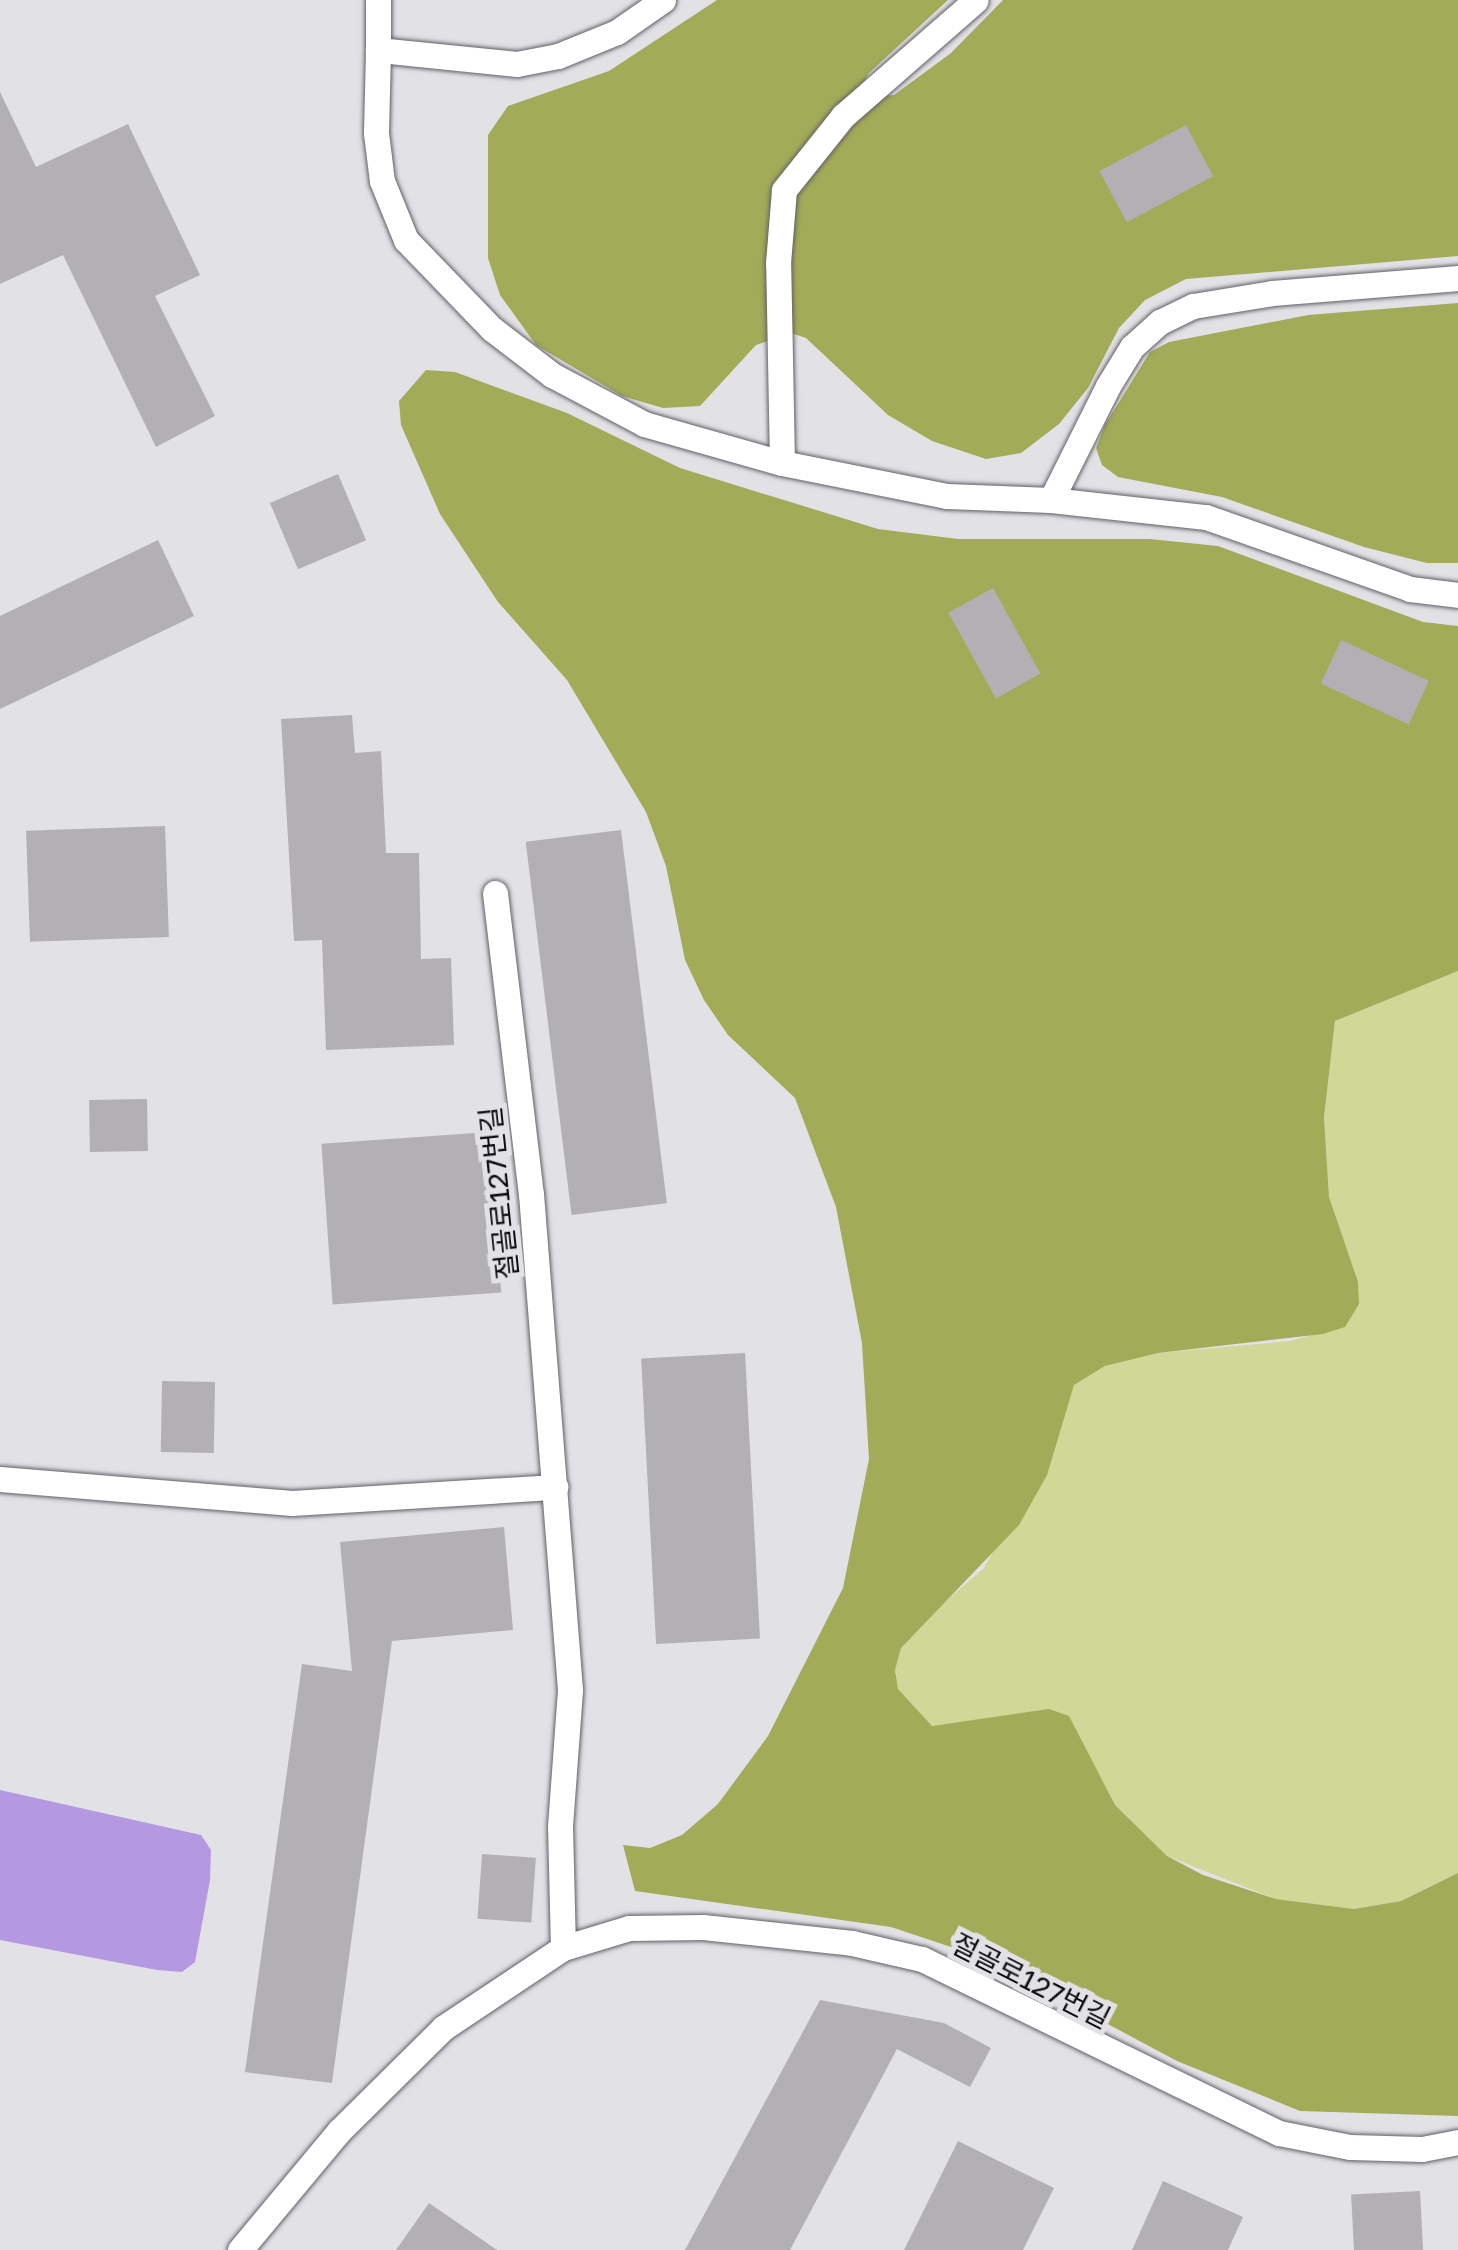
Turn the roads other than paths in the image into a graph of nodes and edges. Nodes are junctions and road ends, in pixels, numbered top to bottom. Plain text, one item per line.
1 (378, 0) edge
2 (663, 0) edge
3 (976, 0) edge
4 (378, 50) junction
5 (1458, 278) edge
6 (782, 463) junction
7 (1051, 500) junction
8 (1458, 595) edge
9 (494, 894) dead end
10 (0, 1479) edge
11 (556, 1488) junction
12 (564, 1948) junction
13 (1458, 2142) edge
14 (240, 2250) edge

1 - 4 lane
2 - 4 lane
3 - 6 lane
4 - 6 lane
5 - 7 lane
6 - 7 lane
7 - 8 lane
9 - 11 lane, 절골로127번길
10 - 11 lane
11 - 12 lane, 절골로127번길
12 - 13 lane, 절골로127번길
12 - 14 lane, 절골로127번길

